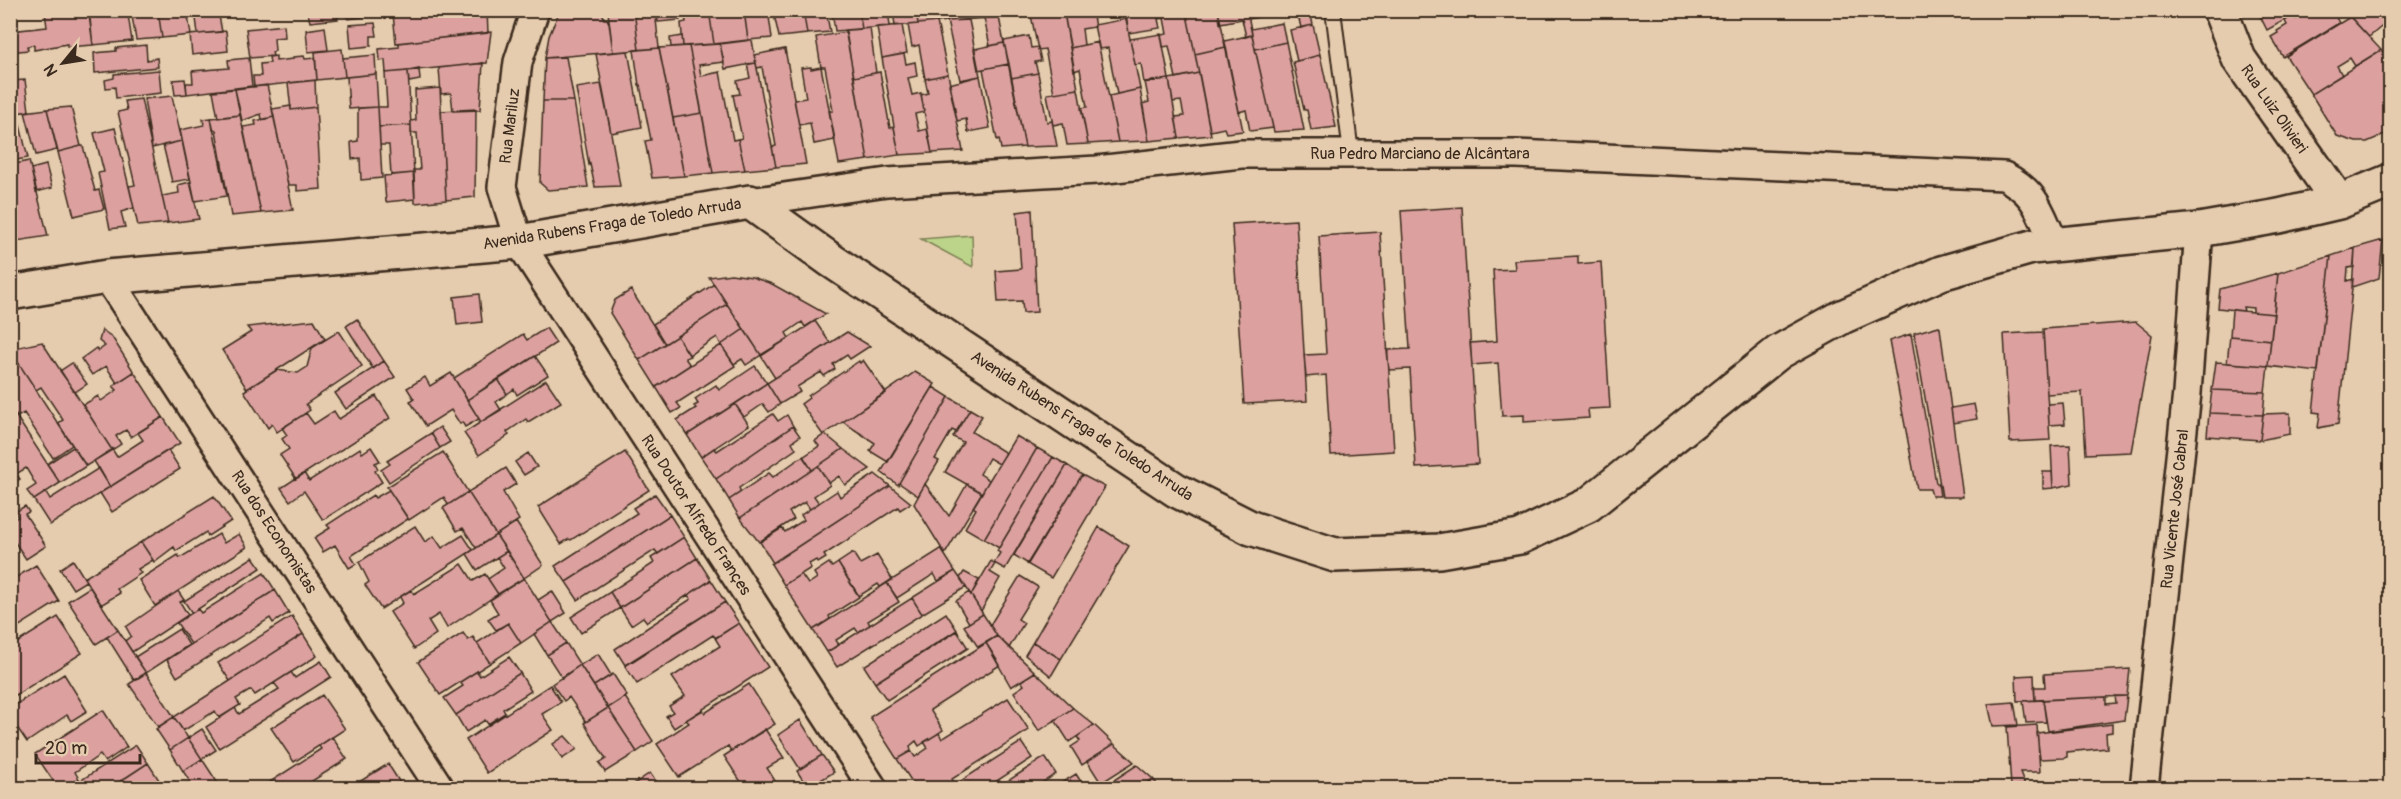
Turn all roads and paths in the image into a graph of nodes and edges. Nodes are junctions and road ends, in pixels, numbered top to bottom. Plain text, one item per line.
1 (535, 10) edge
2 (1333, 10) edge
3 (2220, 10) edge
4 (1351, 153) junction
5 (2391, 181) edge
6 (750, 202) junction
7 (2339, 202) junction
8 (2199, 230) junction
9 (519, 242) junction
10 (2055, 244) junction
11 (107, 277) junction
12 (10, 293) edge
13 (440, 789) edge
14 (873, 789) edge
15 (2144, 789) edge

1 - 9 street, Rua Mariluz
2 - 4 lane
3 - 7 street, Rua Luiz Olivieri
4 - 6 street, Rua Pedro Marciano de Alcântara
4 - 10 street, Rua Pedro Marciano de Alcântara
5 - 7 street, Avenida Rubens Fraga de Toledo Arruda
6 - 9 street, Avenida Rubens Fraga de Toledo Arruda
6 - 10 street, Avenida Rubens Fraga de Toledo Arruda
7 - 8 street, Avenida Rubens Fraga de Toledo Arruda
8 - 10 street, Avenida Rubens Fraga de Toledo Arruda
8 - 15 street, Rua Vicente José Cabral
9 - 11 street, Avenida Rubens Fraga de Toledo Arruda
9 - 14 street, Rua Doutor Alfredo Françes
11 - 12 street, Avenida Rubens Fraga de Toledo Arruda
11 - 13 street, Rua dos Economistas

